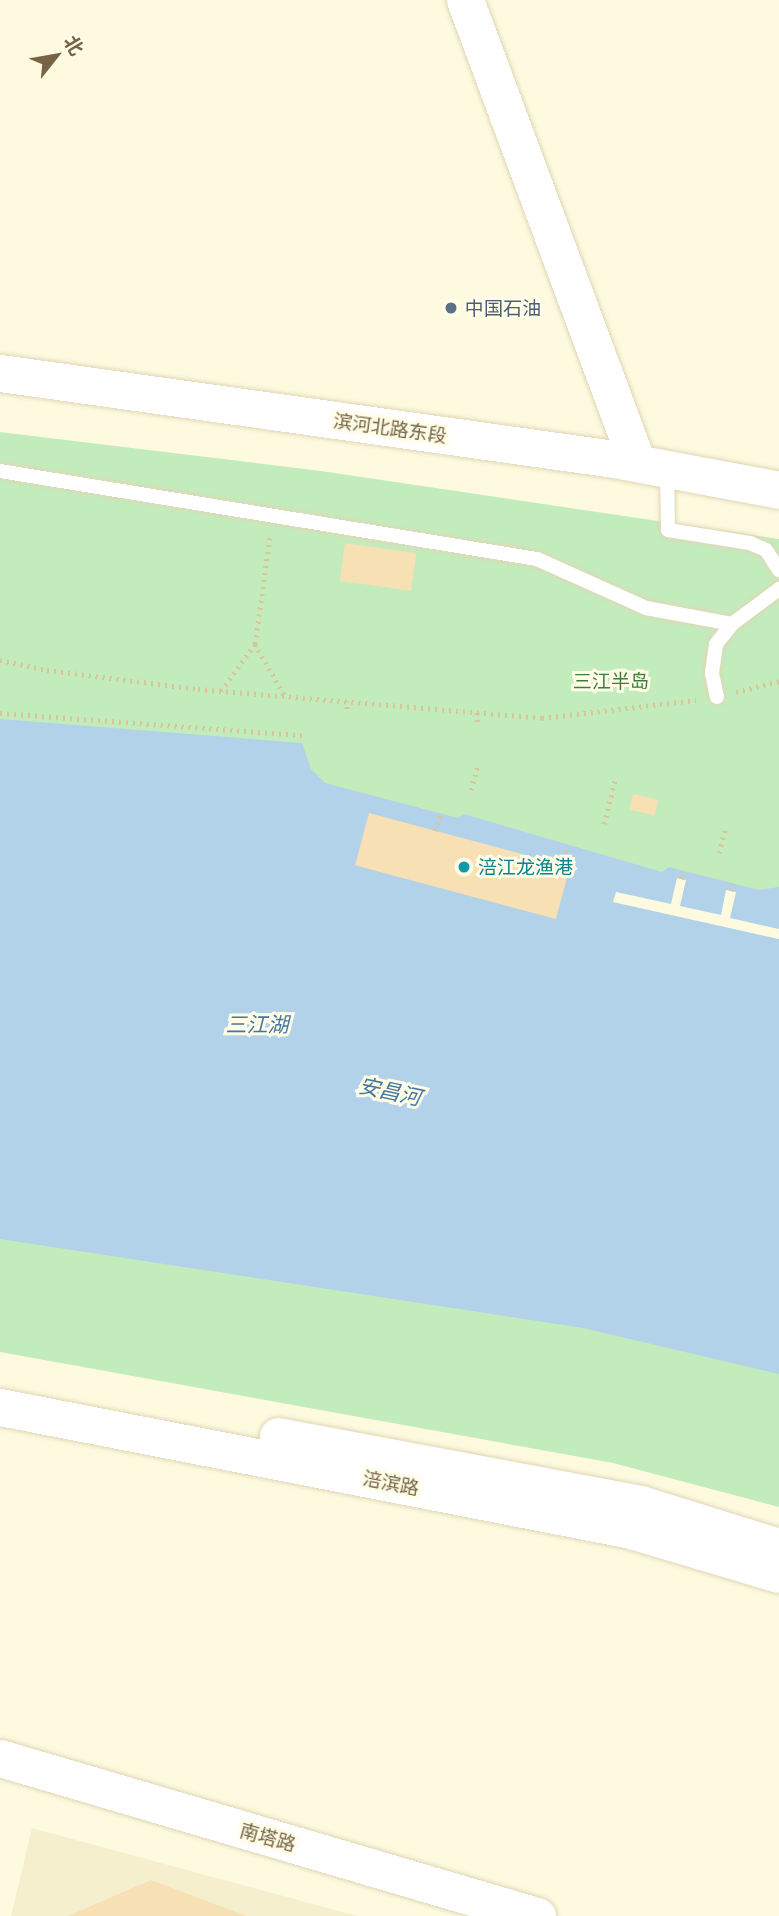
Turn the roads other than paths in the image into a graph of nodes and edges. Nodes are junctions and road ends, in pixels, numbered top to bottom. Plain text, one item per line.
1 (442, 0) edge
2 (465, 0) edge
3 (0, 373) edge
4 (640, 463) junction
5 (0, 471) edge
6 (779, 490) edge
7 (779, 569) edge
8 (779, 589) edge
9 (732, 624) junction
10 (717, 697) road end
11 (0, 1383) edge
12 (0, 1408) edge
13 (779, 1547) edge
14 (779, 1574) edge
15 (1, 1763) edge
16 (537, 1916) edge

1 - 4 main road
2 - 4 main road
3 - 4 main road, 滨河北路东段
4 - 6 main road, 滨河北路东段
4 - 7 lane
5 - 9 lane
8 - 9 lane
9 - 10 lane
11 - 13 main road, 涪滨路
12 - 14 main road, 涪滨路
15 - 16 main road, 南塔路

